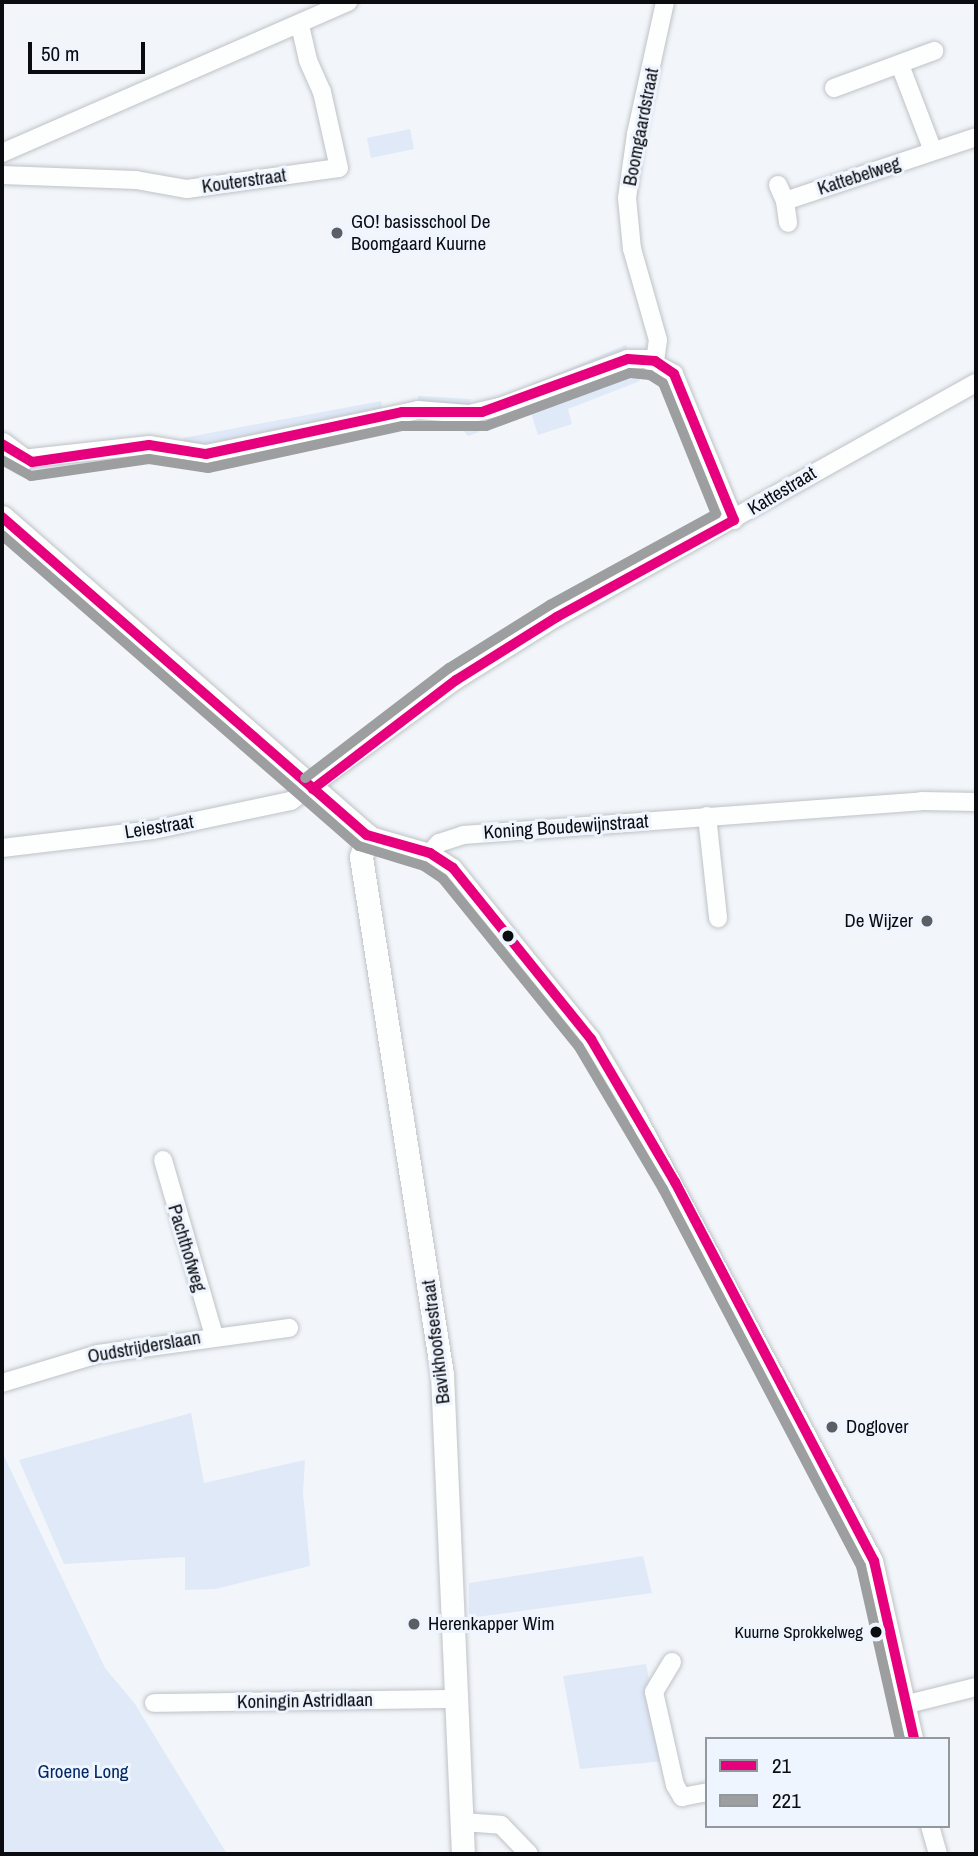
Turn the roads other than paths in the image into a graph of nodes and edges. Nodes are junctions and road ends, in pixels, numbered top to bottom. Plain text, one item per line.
1 (348, 2) edge
2 (665, 2) edge
3 (300, 25) junction
4 (934, 51) dead end
5 (900, 65) junction
6 (834, 88) dead end
7 (976, 137) edge
8 (933, 151) junction
9 (2, 153) edge
10 (2, 175) edge
11 (788, 223) dead end
12 (655, 361) junction
13 (976, 383) edge
14 (2, 444) edge
15 (22, 459) joint
16 (734, 520) junction
17 (4, 523) edge
18 (313, 789) junction
19 (976, 802) edge
20 (707, 816) junction
21 (367, 835) junction
22 (2, 848) edge
23 (430, 853) junction
24 (718, 918) dead end
25 (163, 1160) dead end
26 (289, 1328) dead end
27 (214, 1335) junction
28 (2, 1383) edge
29 (672, 1662) dead end
30 (976, 1687) edge
31 (456, 1699) junction
32 (154, 1703) dead end
33 (908, 1704) junction
34 (914, 1737) edge
35 (705, 1792) edge
36 (461, 1822) junction
37 (931, 1828) edge
38 (463, 1854) edge
39 (529, 1854) edge
40 (938, 1854) edge

1 - 3 street
2 - 12 street, Boomgaardstraat
3 - 9 street
3 - 10 street, Kouterstraat
4 - 5 street
5 - 6 street
5 - 8 street
7 - 8 street, Kattebelweg
8 - 11 street, Kattebelweg
12 - 15 street
12 - 16 street
13 - 16 street, Kattestraat
14 - 15 street
16 - 18 street, Kattestraat
17 - 18 street
18 - 21 street
18 - 22 street, Leiestraat
19 - 20 street, Koning Boudewijnstraat
20 - 23 street, Koning Boudewijnstraat
20 - 24 street
21 - 23 street
21 - 31 street, Bavikhoofsestraat
23 - 33 street
25 - 27 street, Pachthofweg
26 - 27 street, Oudstrijderslaan
27 - 28 street, Oudstrijderslaan
29 - 35 street
30 - 33 street
31 - 32 street, Koningin Astridlaan
31 - 36 street, Bavikhoofsestraat
33 - 34 street
36 - 38 street, Bavikhoofsestraat
36 - 39 street
37 - 40 street

